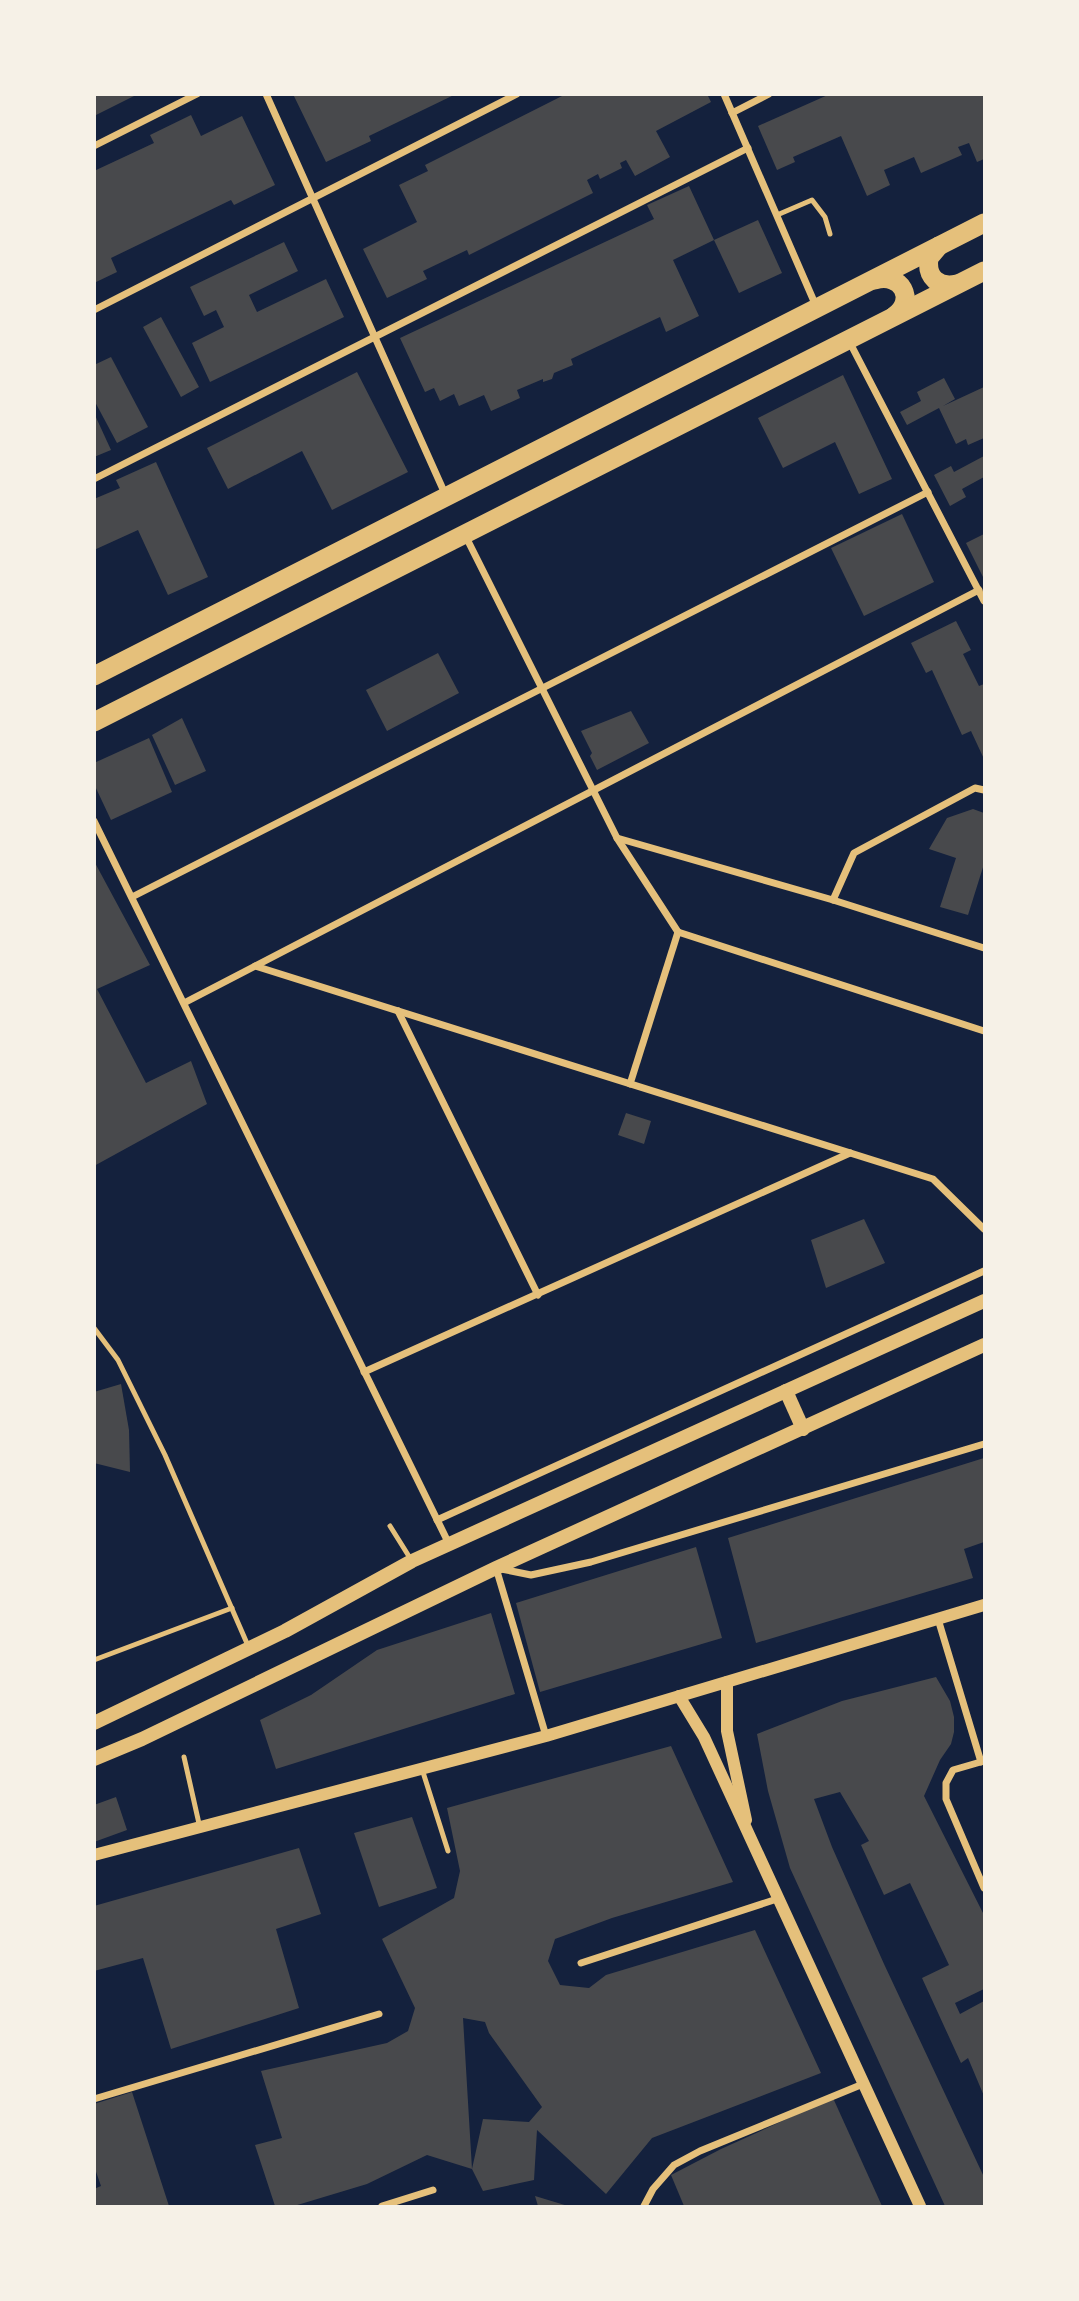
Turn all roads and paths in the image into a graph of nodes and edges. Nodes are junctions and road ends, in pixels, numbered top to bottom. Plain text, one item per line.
1 (197, 94) edge
2 (266, 94) edge
3 (517, 94) edge
4 (724, 94) edge
5 (769, 94) edge
6 (732, 113) junction
7 (94, 146) edge
8 (748, 148) junction
9 (313, 199) junction
10 (777, 215) junction
11 (985, 223) edge
12 (830, 234) dead end
13 (940, 246) junction
14 (985, 271) edge
15 (871, 281) junction
16 (960, 284) junction
17 (817, 308) junction
18 (94, 310) edge
19 (894, 316) junction
20 (375, 337) junction
21 (848, 340) junction
22 (94, 479) edge
23 (928, 492) junction
24 (447, 497) junction
25 (465, 534) junction
26 (979, 590) junction
27 (985, 601) edge
28 (94, 676) edge
29 (542, 688) junction
30 (94, 722) edge
31 (593, 790) junction
32 (985, 790) edge
33 (94, 821) edge
34 (617, 838) junction
35 (132, 897) junction
36 (833, 900) junction
37 (678, 932) junction
38 (985, 948) edge
39 (255, 966) junction
40 (184, 1003) junction
41 (398, 1011) junction
42 (985, 1031) edge
43 (630, 1084) junction
44 (850, 1153) junction
45 (985, 1228) edge
46 (985, 1271) edge
47 (538, 1295) junction
48 (985, 1301) edge
49 (94, 1328) edge
50 (985, 1345) edge
51 (365, 1372) junction
52 (786, 1391) junction
53 (803, 1429) junction
54 (985, 1444) edge
55 (437, 1520) junction
56 (390, 1526) dead end
57 (449, 1544) junction
58 (412, 1561) junction
59 (496, 1568) junction
60 (985, 1605) edge
61 (232, 1608) junction
62 (938, 1619) junction
63 (250, 1648) junction
64 (94, 1660) edge
65 (727, 1682) junction
66 (679, 1696) junction
67 (142, 1698) junction
68 (94, 1714) edge
69 (94, 1723) edge
70 (546, 1736) junction
71 (142, 1739) junction
72 (184, 1757) dead end
73 (94, 1759) edge
74 (983, 1761) edge
75 (94, 1765) edge
76 (422, 1769) junction
77 (200, 1828) junction
78 (752, 1844) junction
79 (448, 1851) dead end
80 (94, 1855) edge
81 (985, 1888) edge
82 (777, 1899) junction
83 (581, 1963) dead end
84 (379, 2014) dead end
85 (863, 2084) junction
86 (94, 2099) edge
87 (433, 2190) dead end
88 (382, 2207) edge
89 (644, 2207) edge
90 (920, 2207) edge

1 - 7 street
2 - 9 street
3 - 9 street
4 - 6 street
5 - 6 street
6 - 8 street
8 - 10 street
8 - 20 street
9 - 18 street
9 - 20 street
10 - 12 lane
10 - 17 street
11 - 13 highway
13 - 15 highway
13 - 16 highway
14 - 16 highway
15 - 17 highway
15 - 19 highway
16 - 19 highway
17 - 24 highway
19 - 21 highway
20 - 22 street
20 - 24 street
21 - 23 street
21 - 25 highway
23 - 26 street
23 - 29 street
24 - 28 highway
25 - 29 street
25 - 30 highway
26 - 27 street
26 - 31 street
29 - 31 street
29 - 35 street
31 - 34 street
31 - 39 street
32 - 36 street
33 - 35 street
34 - 36 street
34 - 37 street
35 - 40 street
36 - 38 street
37 - 42 street
37 - 43 street
39 - 40 street
39 - 41 street
40 - 51 street
41 - 43 street
41 - 47 street
43 - 44 street
44 - 45 street
44 - 47 street
46 - 55 street
47 - 51 street
48 - 52 main road
49 - 61 lane
50 - 53 main road
51 - 55 street
52 - 53 main road
52 - 57 main road
53 - 59 main road
54 - 59 street
55 - 57 street
56 - 58 lane
57 - 58 main road
58 - 63 main road
59 - 70 street
59 - 71 main road
60 - 62 street
61 - 63 lane
61 - 64 lane
62 - 65 street
62 - 74 street
63 - 67 main road
65 - 66 street
65 - 78 street
66 - 70 street
66 - 78 street
67 - 68 main road
67 - 69 main road
70 - 76 street
71 - 73 main road
71 - 75 main road
72 - 77 lane
74 - 81 street
76 - 77 street
76 - 79 lane
77 - 80 street
78 - 82 street
82 - 83 street
82 - 85 street
84 - 86 street
85 - 89 street
85 - 90 street
87 - 88 street

